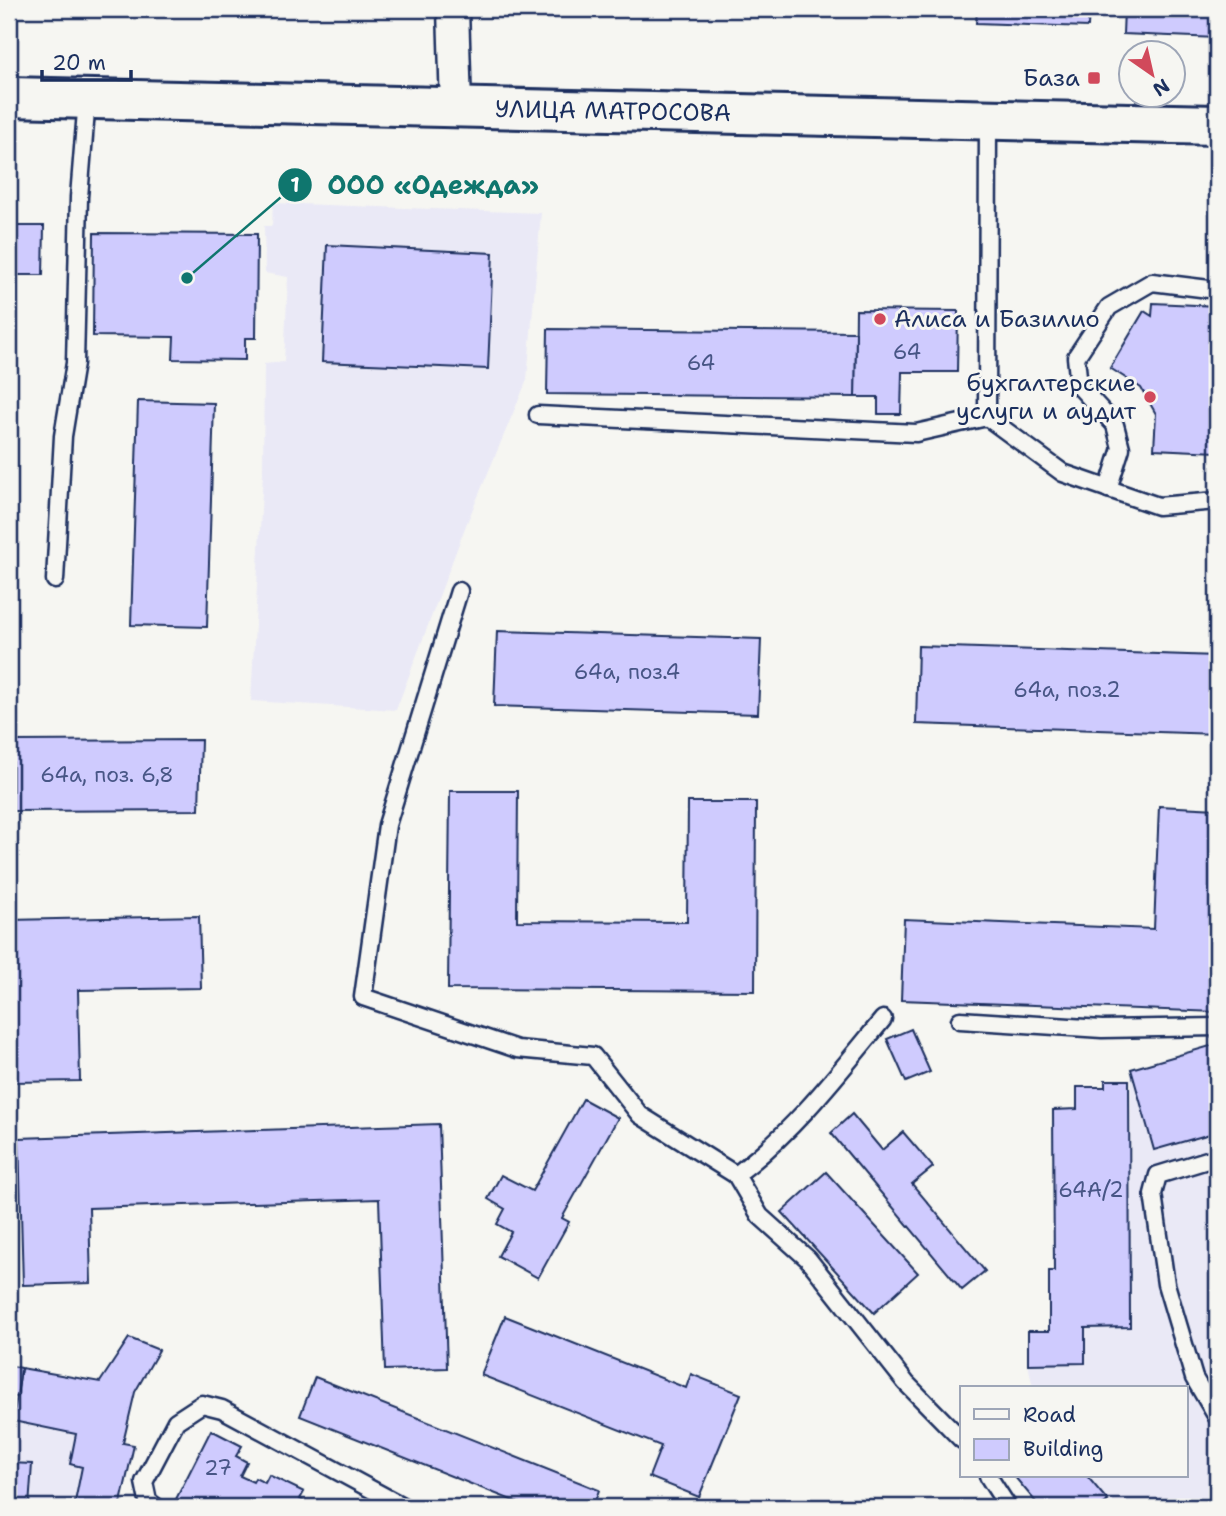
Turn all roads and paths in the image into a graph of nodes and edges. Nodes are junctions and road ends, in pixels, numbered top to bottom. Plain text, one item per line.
1 (453, 9) edge
2 (9, 97) edge
3 (87, 99) junction
4 (456, 107) junction
5 (988, 121) junction
6 (1217, 125) edge
7 (1217, 290) edge
8 (538, 415) dead end
9 (987, 416) junction
10 (1108, 489) junction
11 (1217, 501) edge
12 (55, 580) dead end
13 (459, 591) dead end
14 (883, 1019) dead end
15 (960, 1020) dead end
16 (1217, 1027) edge
17 (1217, 1157) edge
18 (736, 1175) junction
19 (1217, 1417) edge
20 (960, 1438) edge
21 (989, 1478) edge
22 (156, 1507) edge
23 (404, 1507) edge
24 (1008, 1507) edge

1 - 4 street
2 - 3 highway, УЛИЦА МАТРОСОВА
3 - 4 highway, УЛИЦА МАТРОСОВА
3 - 12 lane
4 - 5 highway, УЛИЦА МАТРОСОВА
5 - 6 highway, УЛИЦА МАТРОСОВА
5 - 9 lane
7 - 10 lane
8 - 9 lane
9 - 10 lane
10 - 11 lane
13 - 18 lane
14 - 18 lane
15 - 16 lane
17 - 19 lane
18 - 20 lane
21 - 24 lane
22 - 23 lane

